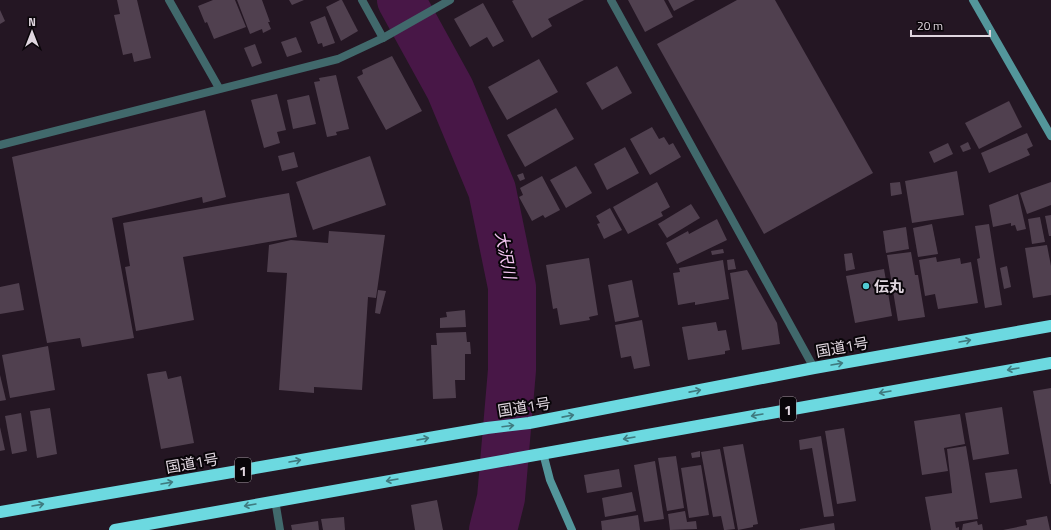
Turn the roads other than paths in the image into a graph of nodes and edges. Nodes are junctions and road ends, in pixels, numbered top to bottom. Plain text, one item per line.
1 (169, 0) edge
2 (362, 0) edge
3 (450, 0) edge
4 (611, 0) edge
5 (973, 0) edge
6 (383, 38) junction
7 (219, 88) junction
8 (1051, 136) edge
9 (0, 145) edge
10 (1051, 326) edge
11 (1051, 362) edge
12 (814, 368) junction
13 (543, 453) junction
14 (275, 500) junction
15 (0, 512) edge
16 (115, 530) edge
17 (280, 530) edge
18 (572, 530) edge

1 - 7 street
2 - 6 street
3 - 6 street
4 - 12 street
5 - 8 street
6 - 7 street
7 - 9 street
12 -> 10 highway, 国道1号 / 1
11 -> 13 highway, 1
15 -> 12 highway, 国道1号 / 1
13 -> 14 highway, 1
13 - 18 street
14 -> 16 highway, 1
14 - 17 street

